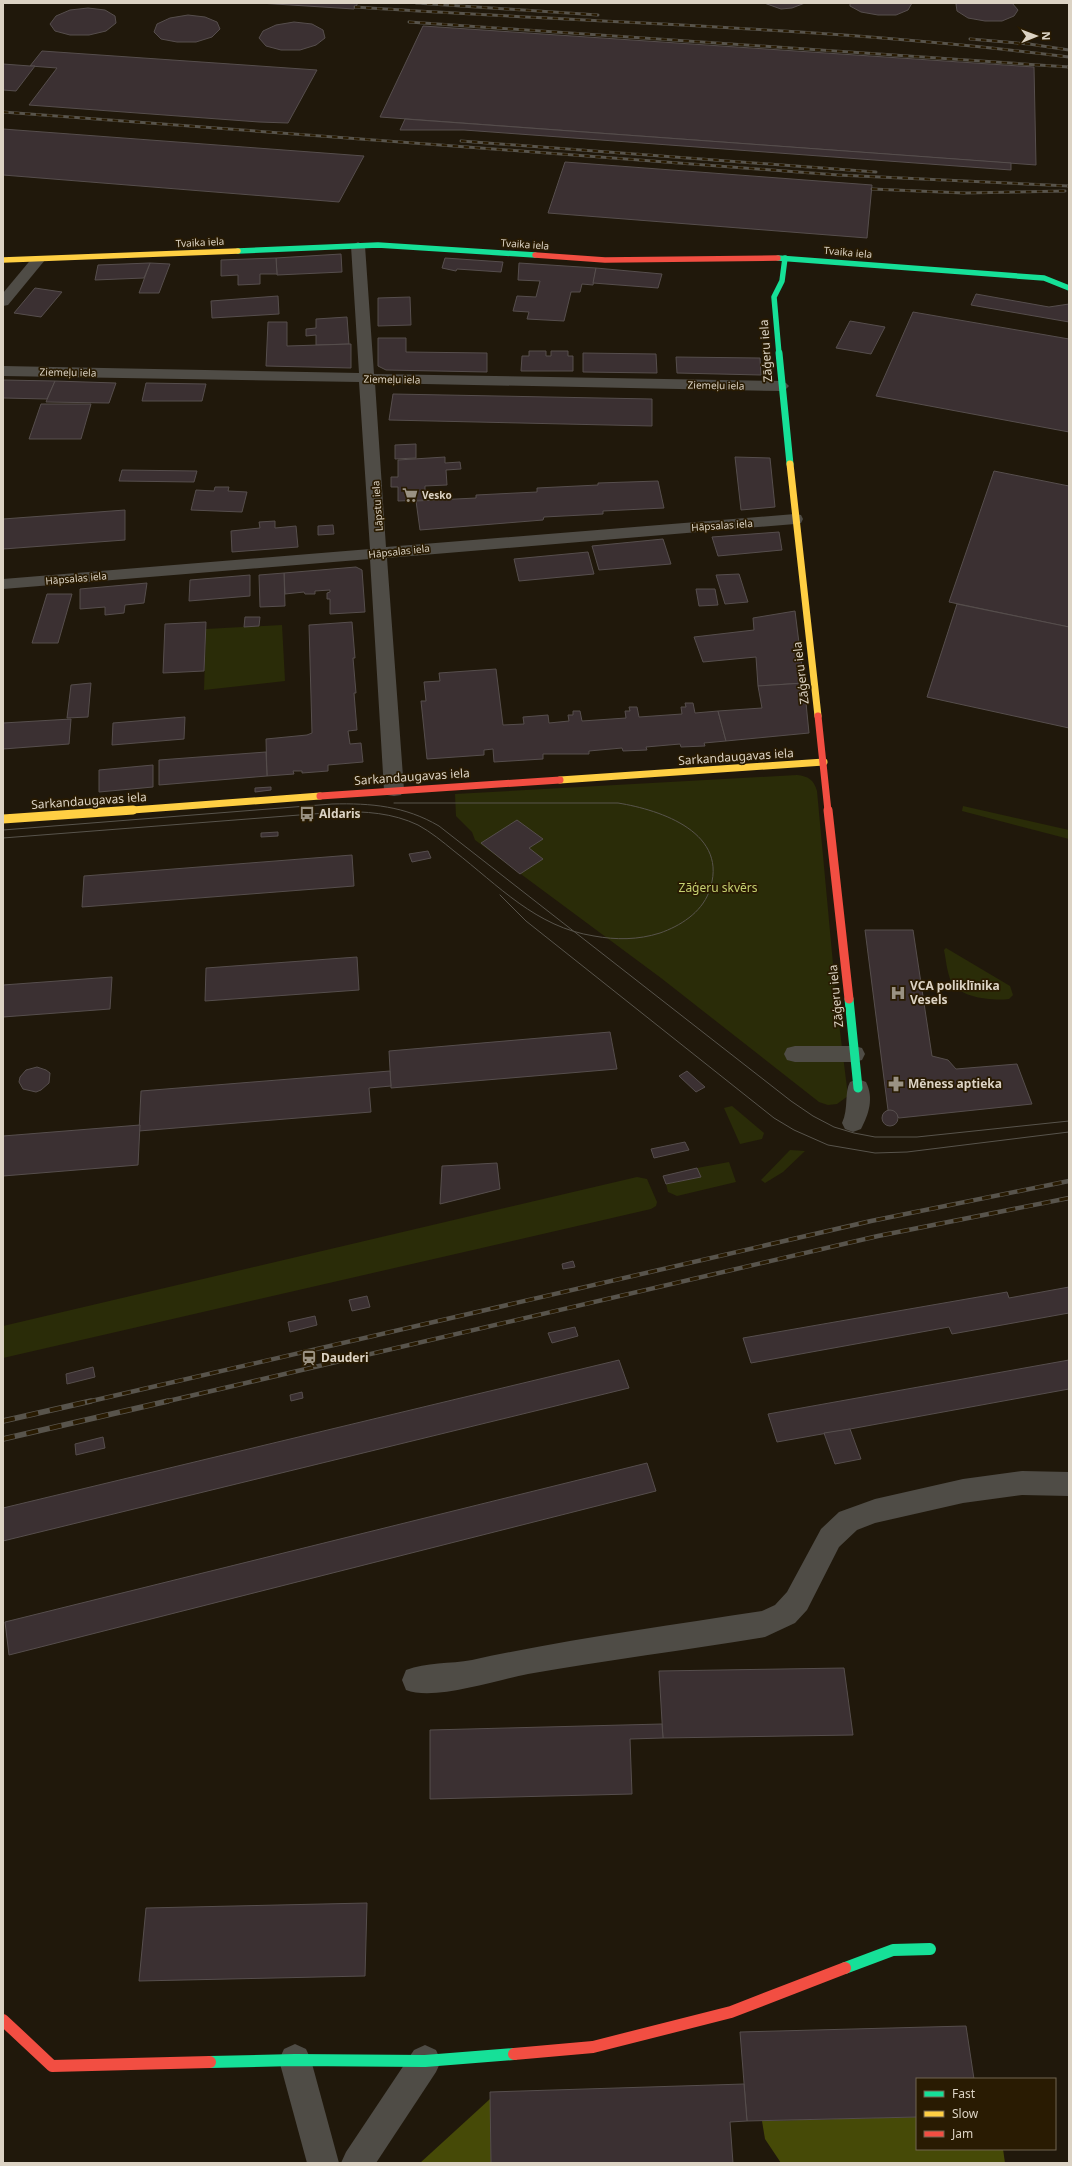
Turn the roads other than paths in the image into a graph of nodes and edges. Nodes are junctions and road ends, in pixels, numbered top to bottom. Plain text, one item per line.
1 (358, 246) junction
2 (785, 258) junction
3 (3, 260) edge
4 (38, 260) junction
5 (1058, 271) dead end
6 (1044, 278) junction
7 (1069, 288) edge
8 (3, 302) edge
9 (3, 371) edge
10 (368, 378) junction
11 (781, 386) junction
12 (795, 519) junction
13 (380, 552) junction
14 (3, 584) edge
15 (824, 762) junction
16 (394, 790) junction
17 (3, 819) edge
18 (795, 1054) dead end
19 (854, 1054) junction
20 (858, 1088) joint
21 (853, 1123) dead end
22 (1069, 1484) edge
23 (416, 1680) dead end
24 (930, 1949) dead end
25 (3, 2020) edge
26 (295, 2060) junction
27 (425, 2061) junction
28 (323, 2163) edge
29 (357, 2163) edge

1 - 2 street, Tvaika iela
1 - 4 street, Tvaika iela
1 - 10 street, Lāpstu iela
2 - 6 street, Tvaika iela
2 - 11 street, Zāģeru iela
3 - 4 street, Tvaika iela
4 - 8 street
5 - 6 street
6 - 7 street, Tvaika iela
9 - 10 street, Ziemeļu iela
10 - 11 street, Ziemeļu iela
10 - 13 street, Lāpstu iela
11 - 12 street, Zāģeru iela
12 - 13 street, Hāpsalas iela
12 - 15 street, Zāģeru iela
13 - 14 street, Hāpsalas iela
13 - 16 street, Lāpstu iela
15 - 16 street, Sarkandaugavas iela
15 - 19 street, Zāģeru iela
16 - 17 street, Sarkandaugavas iela
18 - 19 street
19 - 20 street, Zāģeru iela
20 - 21 street
22 - 23 street
24 - 27 street
25 - 26 street
26 - 27 street
26 - 28 street
27 - 29 street

